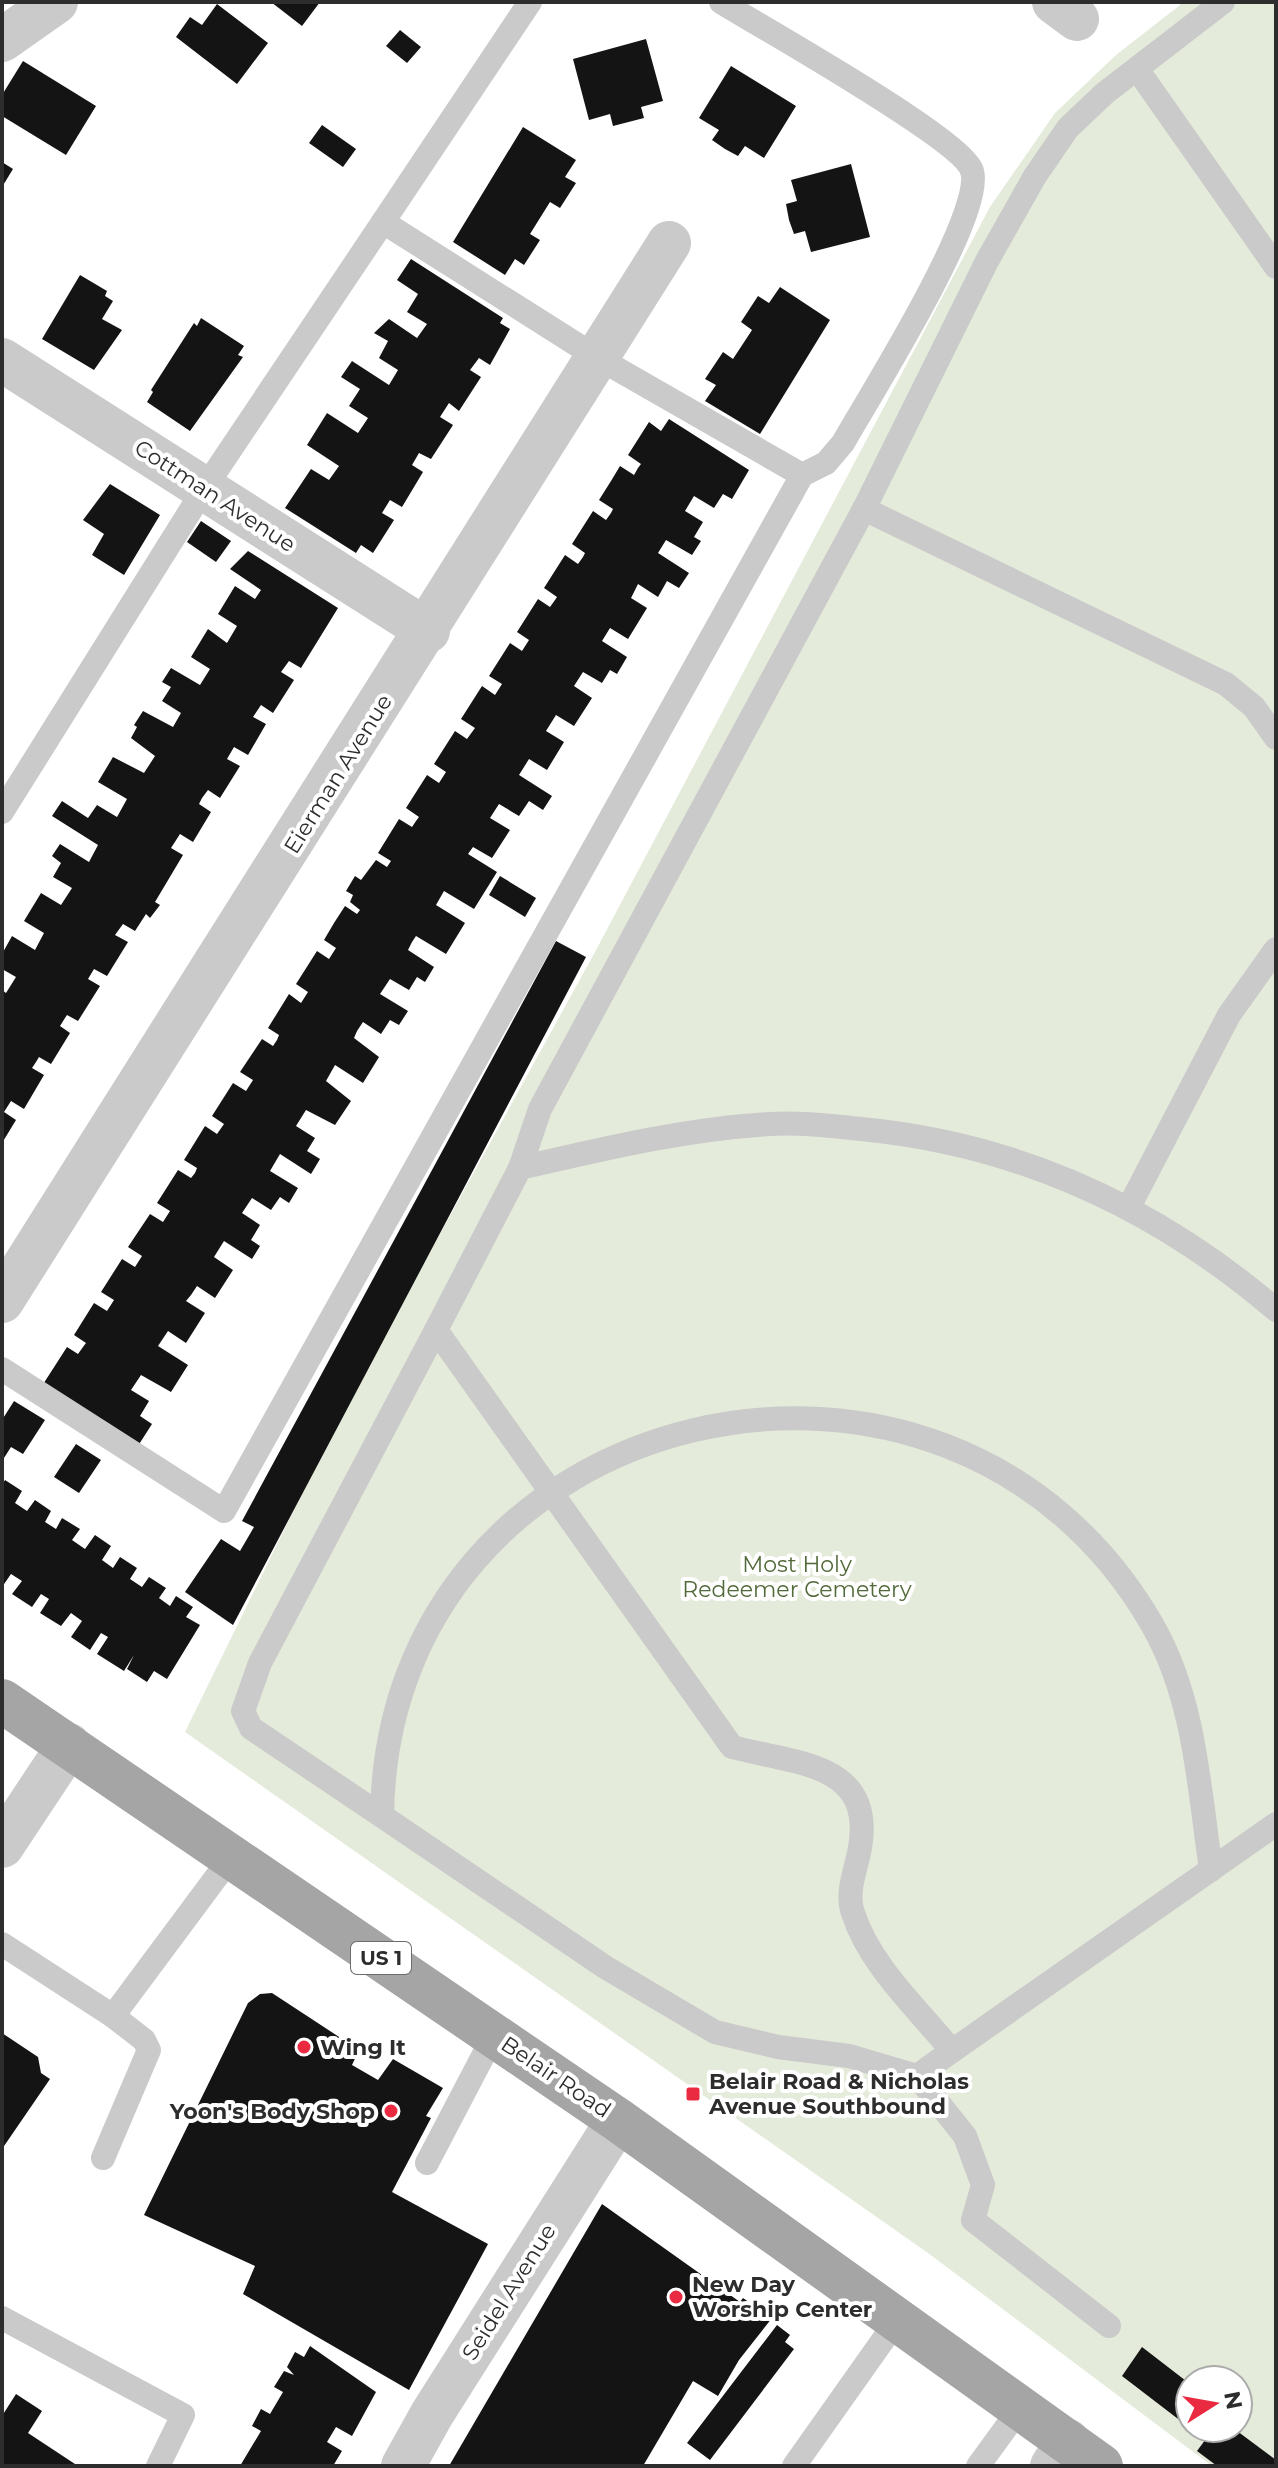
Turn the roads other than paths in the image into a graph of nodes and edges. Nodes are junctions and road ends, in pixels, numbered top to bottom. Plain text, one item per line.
1 (56, 2) edge
2 (530, 2) edge
3 (721, 2) edge
4 (1223, 2) edge
5 (2, 40) edge
6 (1137, 69) junction
7 (383, 222) junction
8 (669, 243) dead end
9 (1276, 267) edge
10 (598, 358) junction
11 (2, 360) edge
12 (802, 475) junction
13 (204, 489) junction
14 (864, 509) junction
15 (428, 631) junction
16 (1276, 738) edge
17 (2, 812) edge
18 (1276, 949) edge
19 (520, 1168) junction
20 (1129, 1207) junction
21 (2, 1301) edge
22 (1276, 1310) edge
23 (436, 1330) junction
24 (2, 1369) edge
25 (550, 1492) junction
26 (2, 1701) edge
27 (69, 1745) junction
28 (382, 1816) junction
29 (1276, 1824) edge
30 (2, 1846) edge
31 (232, 1856) junction
32 (1211, 1870) junction
33 (2, 1944) edge
34 (113, 2016) junction
35 (494, 2035) junction
36 (952, 2051) junction
37 (917, 2076) junction
38 (618, 2120) junction
39 (103, 2158) dead end
40 (427, 2163) dead end
41 (2, 2318) edge
42 (898, 2319) junction
43 (1109, 2326) dead end
44 (1021, 2407) junction
45 (1073, 2458) edge
46 (158, 2466) edge
47 (403, 2466) edge
48 (794, 2466) edge
49 (978, 2466) edge

1 - 5 street
2 - 7 lane
3 - 12 lane
4 - 6 lane
6 - 9 lane
6 - 14 lane
7 - 10 lane
7 - 13 lane
8 - 10 street, Eierman Avenue
10 - 12 lane
10 - 15 street, Eierman Avenue
11 - 13 street, Cottman Avenue
12 - 24 lane
13 - 15 street, Cottman Avenue
13 - 17 lane
14 - 16 lane
14 - 19 lane
15 - 21 street, Eierman Avenue
18 - 20 lane
19 - 20 lane
19 - 23 lane
20 - 22 lane
23 - 25 lane
23 - 28 lane
25 - 28 lane
25 - 32 lane
25 - 36 lane
26 - 27 main road, Belair Road / US 1
27 - 30 street
27 - 31 main road, Belair Road / US 1
28 - 37 lane
29 - 32 lane
31 - 34 lane
31 - 35 main road, Belair Road / US 1
32 - 36 lane
33 - 34 lane
34 - 39 lane
35 - 38 main road, Belair Road / US 1
35 - 40 lane
36 - 37 lane
37 - 43 lane
38 - 42 main road, Belair Road / US 1
38 - 47 street, Seidel Avenue
41 - 46 lane
42 - 44 main road, Belair Road / US 1
42 - 48 lane
44 - 45 main road, Belair Road / US 1
44 - 49 lane

